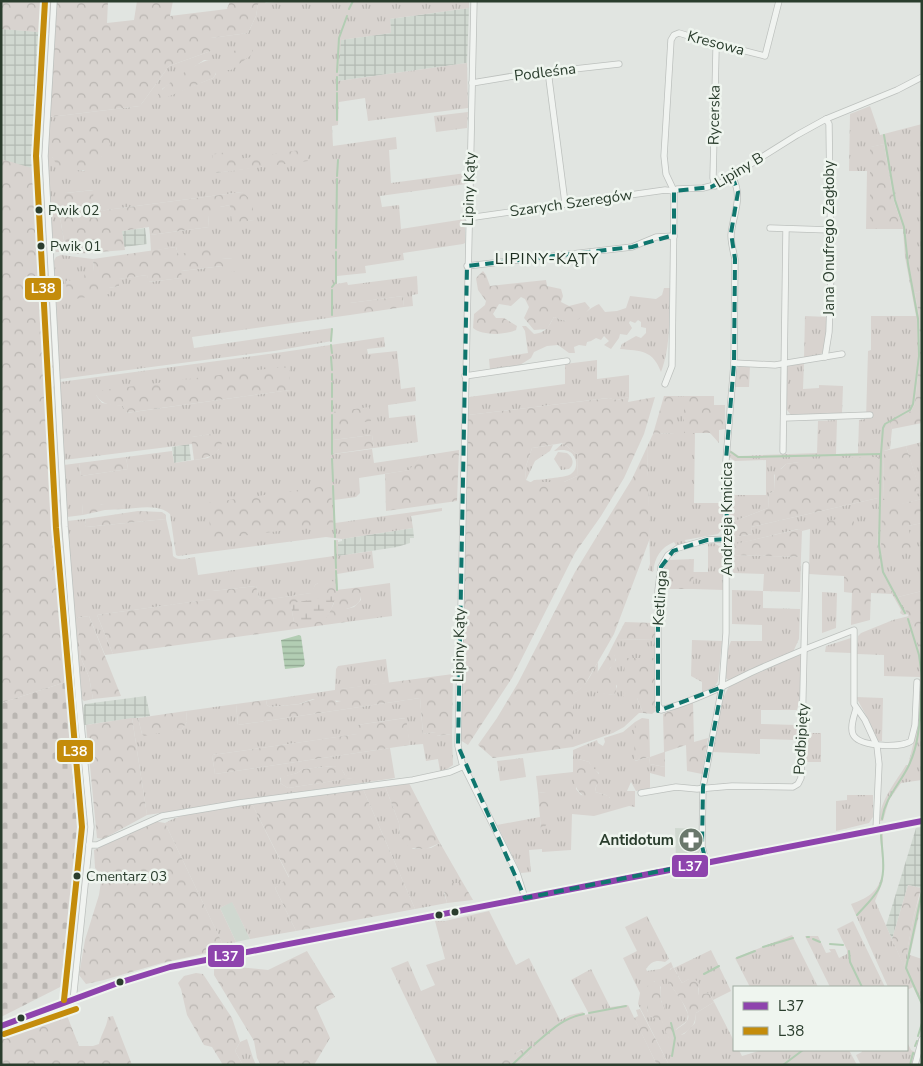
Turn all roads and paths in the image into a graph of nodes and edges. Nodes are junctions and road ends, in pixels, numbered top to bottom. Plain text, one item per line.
1 (54, 1) edge
2 (474, 1) edge
3 (779, 1) edge
4 (718, 44) junction
5 (618, 64) dead end
6 (548, 71) junction
7 (922, 77) edge
8 (472, 83) junction
9 (826, 119) junction
10 (732, 176) junction
11 (715, 186) junction
12 (674, 191) junction
13 (565, 203) junction
14 (468, 218) junction
15 (770, 228) dead end
16 (786, 229) junction
17 (830, 230) junction
18 (674, 236) junction
19 (467, 266) junction
20 (842, 354) dead end
21 (825, 357) junction
22 (567, 361) dead end
23 (734, 363) junction
24 (785, 364) junction
25 (465, 376) junction
26 (665, 384) dead end
27 (870, 415) dead end
28 (784, 418) junction
29 (783, 451) dead end
30 (727, 540) junction
31 (806, 565) dead end
32 (804, 648) junction
33 (917, 682) dead end
34 (722, 687) junction
35 (856, 709) junction
36 (877, 746) junction
37 (464, 766) junction
38 (703, 787) junction
39 (641, 793) dead end
40 (922, 821) edge
41 (876, 830) junction
42 (89, 845) junction
43 (706, 862) junction
44 (525, 898) junction
45 (73, 1001) junction
46 (1, 1026) edge
47 (922, 1039) edge
48 (915, 1065) edge

1 - 42 street
2 - 8 street, Lipiny Kąty
3 - 4 street, Kresowa
4 - 11 street, Rycerska
4 - 12 street, Kresowa
5 - 6 street, Podleśna
6 - 8 street, Podleśna
6 - 13 street
7 - 9 street, Lipiny B
8 - 14 street, Lipiny Kąty
9 - 10 street, Lipiny B
9 - 17 street, Jana Onufrego Zagłoby
10 - 11 street, Lipiny B
10 - 23 street, Andrzeja Kmicica
11 - 12 street, Lipiny B
12 - 13 street, Szarych Szeregów
12 - 18 street
13 - 14 street, Szarych Szeregów
14 - 19 street, Lipiny Kąty
15 - 16 street
16 - 17 street
16 - 24 street
17 - 21 street, Jana Onufrego Zagłoby
18 - 19 street
18 - 26 street
19 - 25 street, Lipiny Kąty
20 - 21 street
21 - 24 street
22 - 25 street
23 - 24 street
23 - 30 street, Andrzeja Kmicica
24 - 28 street
25 - 37 street, Lipiny Kąty
27 - 28 street
28 - 29 street
30 - 34 street, Andrzeja Kmicica
30 - 34 street, Ketlinga
31 - 32 street, Podbipięty
32 - 34 street
32 - 35 street
32 - 38 street, Podbipięty
33 - 36 street
34 - 38 street, Andrzeja Kmicica
35 - 36 street
35 - 36 street
36 - 41 street
37 - 42 street
37 - 44 street, Lipiny Kąty
38 - 39 street, Podbipięty
38 - 43 street, Andrzeja Kmicica
40 - 41 street
41 - 43 street
42 - 45 street
43 - 44 street
44 - 45 street
45 - 46 street
47 - 48 street

